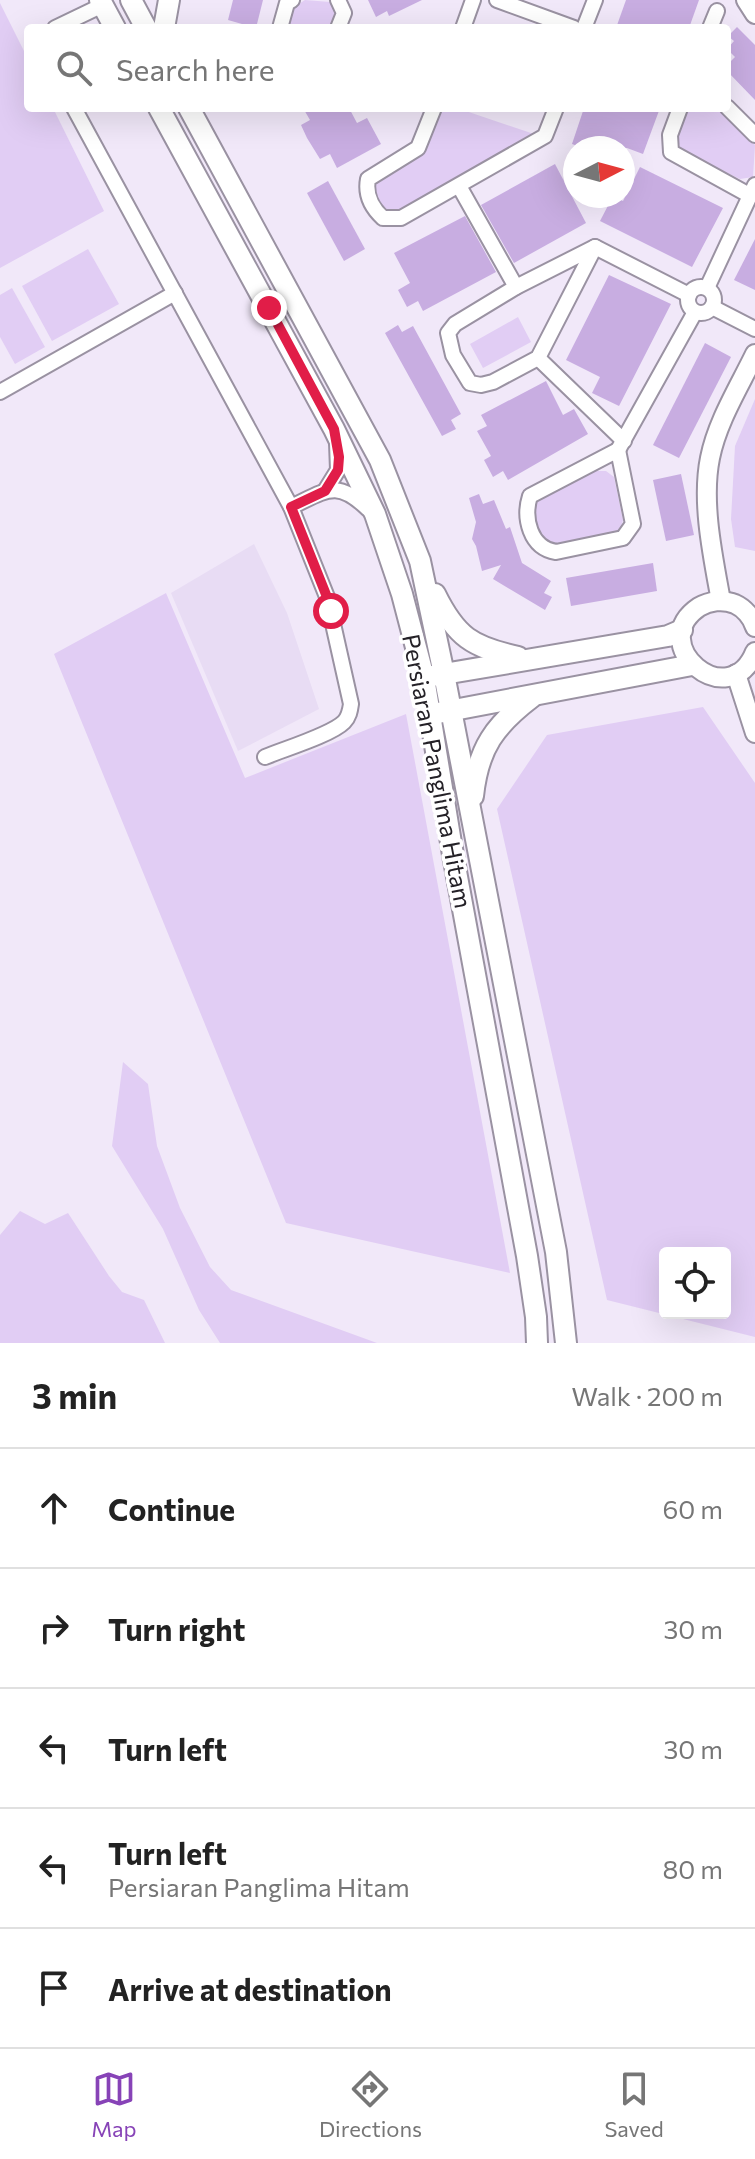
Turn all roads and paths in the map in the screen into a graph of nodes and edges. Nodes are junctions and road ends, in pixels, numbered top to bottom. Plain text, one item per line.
1 (129, 0) edge
2 (169, 0) edge
3 (292, 0) edge
4 (338, 0) edge
5 (473, 0) edge
6 (497, 0) edge
7 (595, 0) edge
8 (746, 0) edge
9 (105, 8) edge
10 (717, 11) dead end
11 (755, 14) edge
12 (65, 24) edge
13 (144, 24) edge
14 (165, 24) edge
15 (281, 24) edge
16 (340, 24) edge
17 (464, 24) edge
18 (563, 24) edge
19 (586, 24) edge
20 (712, 24) edge
21 (731, 111) edge
22 (76, 112) edge
23 (161, 112) edge
24 (191, 112) edge
25 (432, 112) edge
26 (554, 112) edge
27 (679, 112) edge
28 (755, 135) edge
29 (459, 186) junction
30 (752, 190) edge
31 (595, 247) junction
32 (555, 266) junction
33 (516, 287) junction
34 (707, 288) junction
35 (574, 289) junction
36 (175, 293) junction
37 (689, 295) junction
38 (712, 307) junction
39 (695, 312) junction
40 (755, 329) edge
41 (755, 354) edge
42 (538, 358) junction
43 (0, 392) edge
44 (334, 429) junction
45 (621, 446) junction
46 (325, 491) junction
47 (291, 507) junction
48 (375, 514) junction
49 (420, 561) junction
50 (721, 601) junction
51 (755, 627) edge
52 (682, 630) junction
53 (755, 652) edge
54 (530, 659) junction
55 (692, 665) junction
56 (736, 674) junction
57 (434, 676) junction
58 (536, 695) junction
59 (441, 712) junction
60 (755, 733) edge
61 (265, 757) dead end
62 (471, 814) junction
63 (537, 1343) edge
64 (566, 1343) edge

1 - 9 street
1 - 13 main road
2 - 14 main road
3 - 15 street
4 - 16 street
5 - 17 street
6 - 18 street
7 - 19 street
8 - 11 street
9 - 12 street
10 - 20 street
21 - 28 street
22 - 36 street
23 - 44 main road, Persiaran Panglima Hitam
24 - 49 main road, Persiaran Panglima Hitam
25 - 29 street
26 - 29 street
27 - 30 street
29 - 33 street
30 - 34 street
31 - 32 street
31 - 35 street
31 - 37 street
32 - 33 street
32 - 35 street
33 - 42 street
34 - 37 street
34 - 38 street
35 - 42 street
36 - 43 street
36 - 47 street
37 - 39 street
38 - 39 street
38 - 40 street
39 - 45 street
41 - 50 street
42 - 45 street
44 - 46 street
44 - 48 main road, Persiaran Panglima Hitam
45 - 45 street
46 - 47 street
46 - 48 street
47 - 61 street
48 - 57 main road, Persiaran Panglima Hitam
49 - 54 main road
49 - 57 main road, Persiaran Panglima Hitam
50 - 51 street
50 - 52 street
52 - 54 main road
52 - 55 street
53 - 56 street
54 - 57 main road
55 - 56 street
55 - 58 main road
56 - 60 street
57 - 59 main road, Persiaran Panglima Hitam
58 - 59 main road
58 - 62 main road
59 - 62 main road, Persiaran Panglima Hitam
59 - 63 main road, Persiaran Panglima Hitam
62 - 64 main road, Persiaran Panglima Hitam

